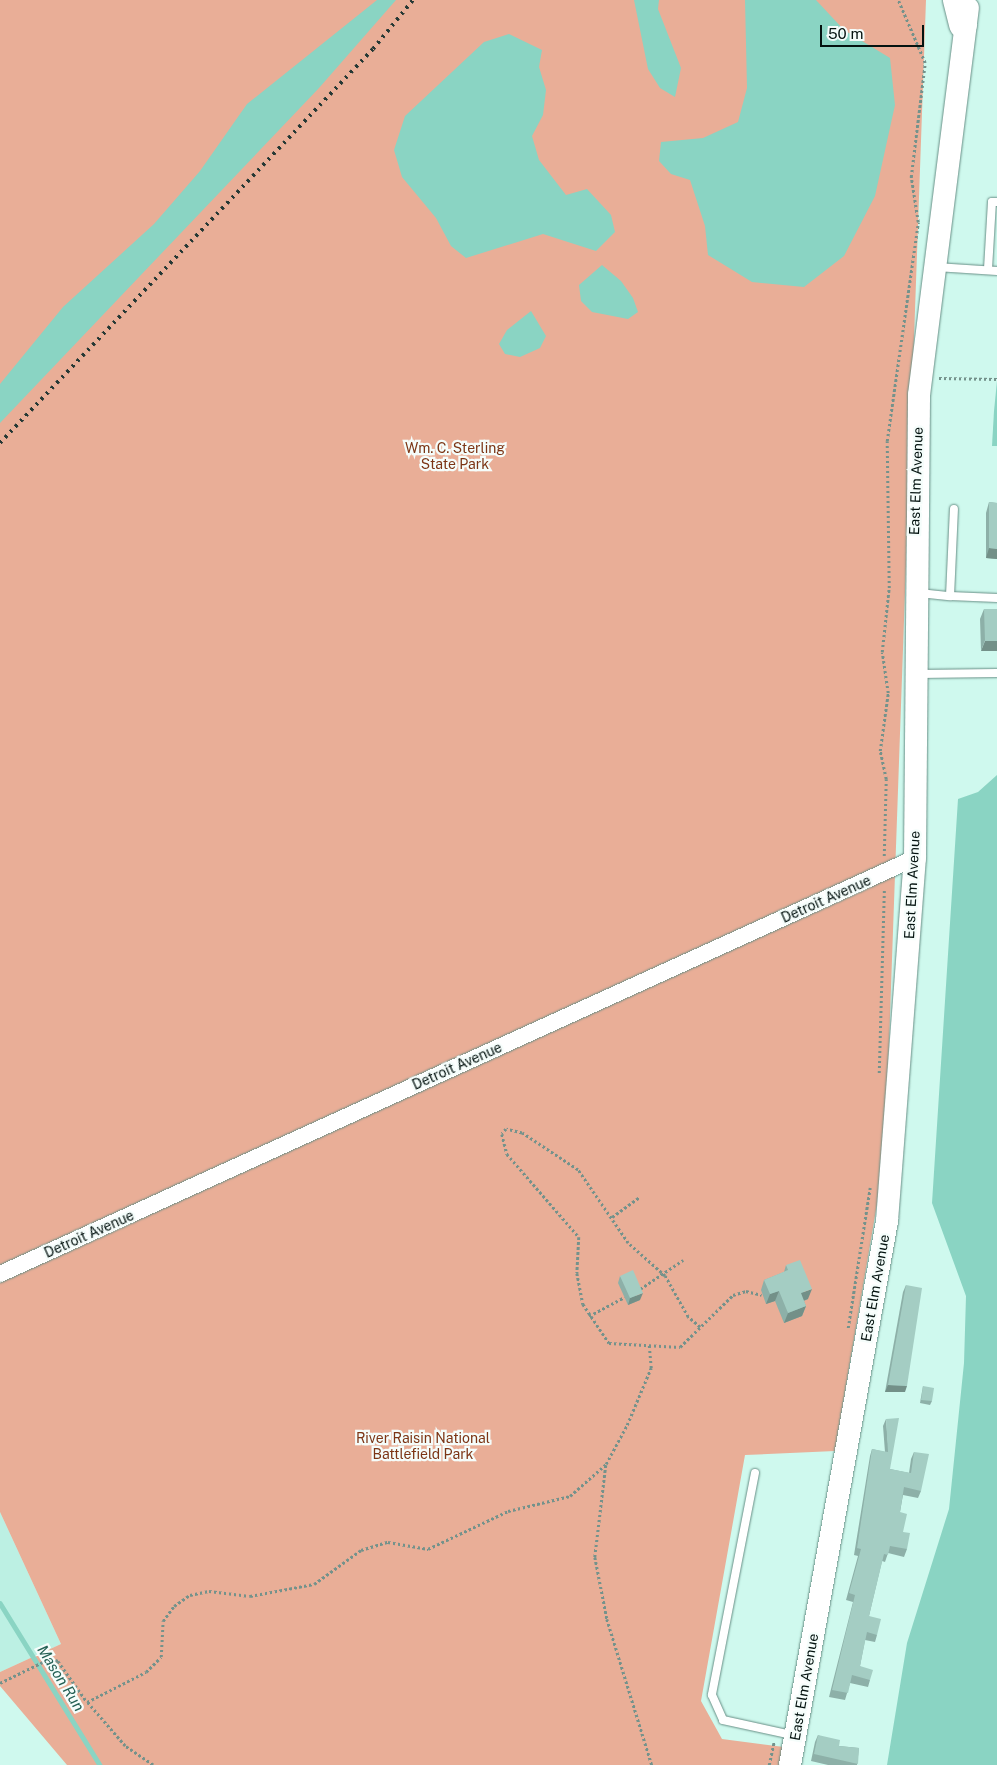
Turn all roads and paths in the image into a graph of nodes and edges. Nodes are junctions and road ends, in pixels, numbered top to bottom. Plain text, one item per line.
1 (964, 8) edge
2 (997, 202) edge
3 (934, 267) junction
4 (988, 269) junction
5 (997, 271) edge
6 (921, 376) junction
7 (997, 379) edge
8 (954, 508) dead end
9 (914, 592) junction
10 (950, 596) junction
11 (997, 598) edge
12 (997, 673) edge
13 (915, 674) junction
14 (915, 858) junction
15 (640, 1197) dead end
16 (612, 1217) junction
17 (683, 1260) dead end
18 (0, 1274) edge
19 (665, 1276) junction
20 (636, 1291) edge
21 (762, 1295) dead end
22 (624, 1297) edge
23 (588, 1316) junction
24 (700, 1327) junction
25 (649, 1345) junction
26 (606, 1464) junction
27 (755, 1472) dead end
28 (0, 1683) edge
29 (87, 1702) junction
30 (795, 1736) junction
31 (153, 1765) edge
32 (652, 1765) edge
33 (790, 1765) edge

1 - 3 main road, East Elm Avenue
2 - 4 lane
3 - 4 lane
3 - 6 main road, East Elm Avenue
4 - 5 lane
6 - 7 path
6 - 9 main road, East Elm Avenue
8 - 10 lane
9 - 10 lane
9 - 13 main road, East Elm Avenue
10 - 11 lane
12 - 13 lane
13 - 14 main road, East Elm Avenue
14 - 18 street, Detroit Avenue
14 - 30 main road, East Elm Avenue
15 - 16 path
16 - 19 path
16 - 23 path
17 - 19 path
19 - 20 path
19 - 24 path
21 - 24 path
22 - 23 path
23 - 25 path
24 - 25 path
25 - 26 path
26 - 29 path
26 - 32 path
27 - 30 lane
28 - 29 path
29 - 31 path
30 - 33 main road, East Elm Avenue

